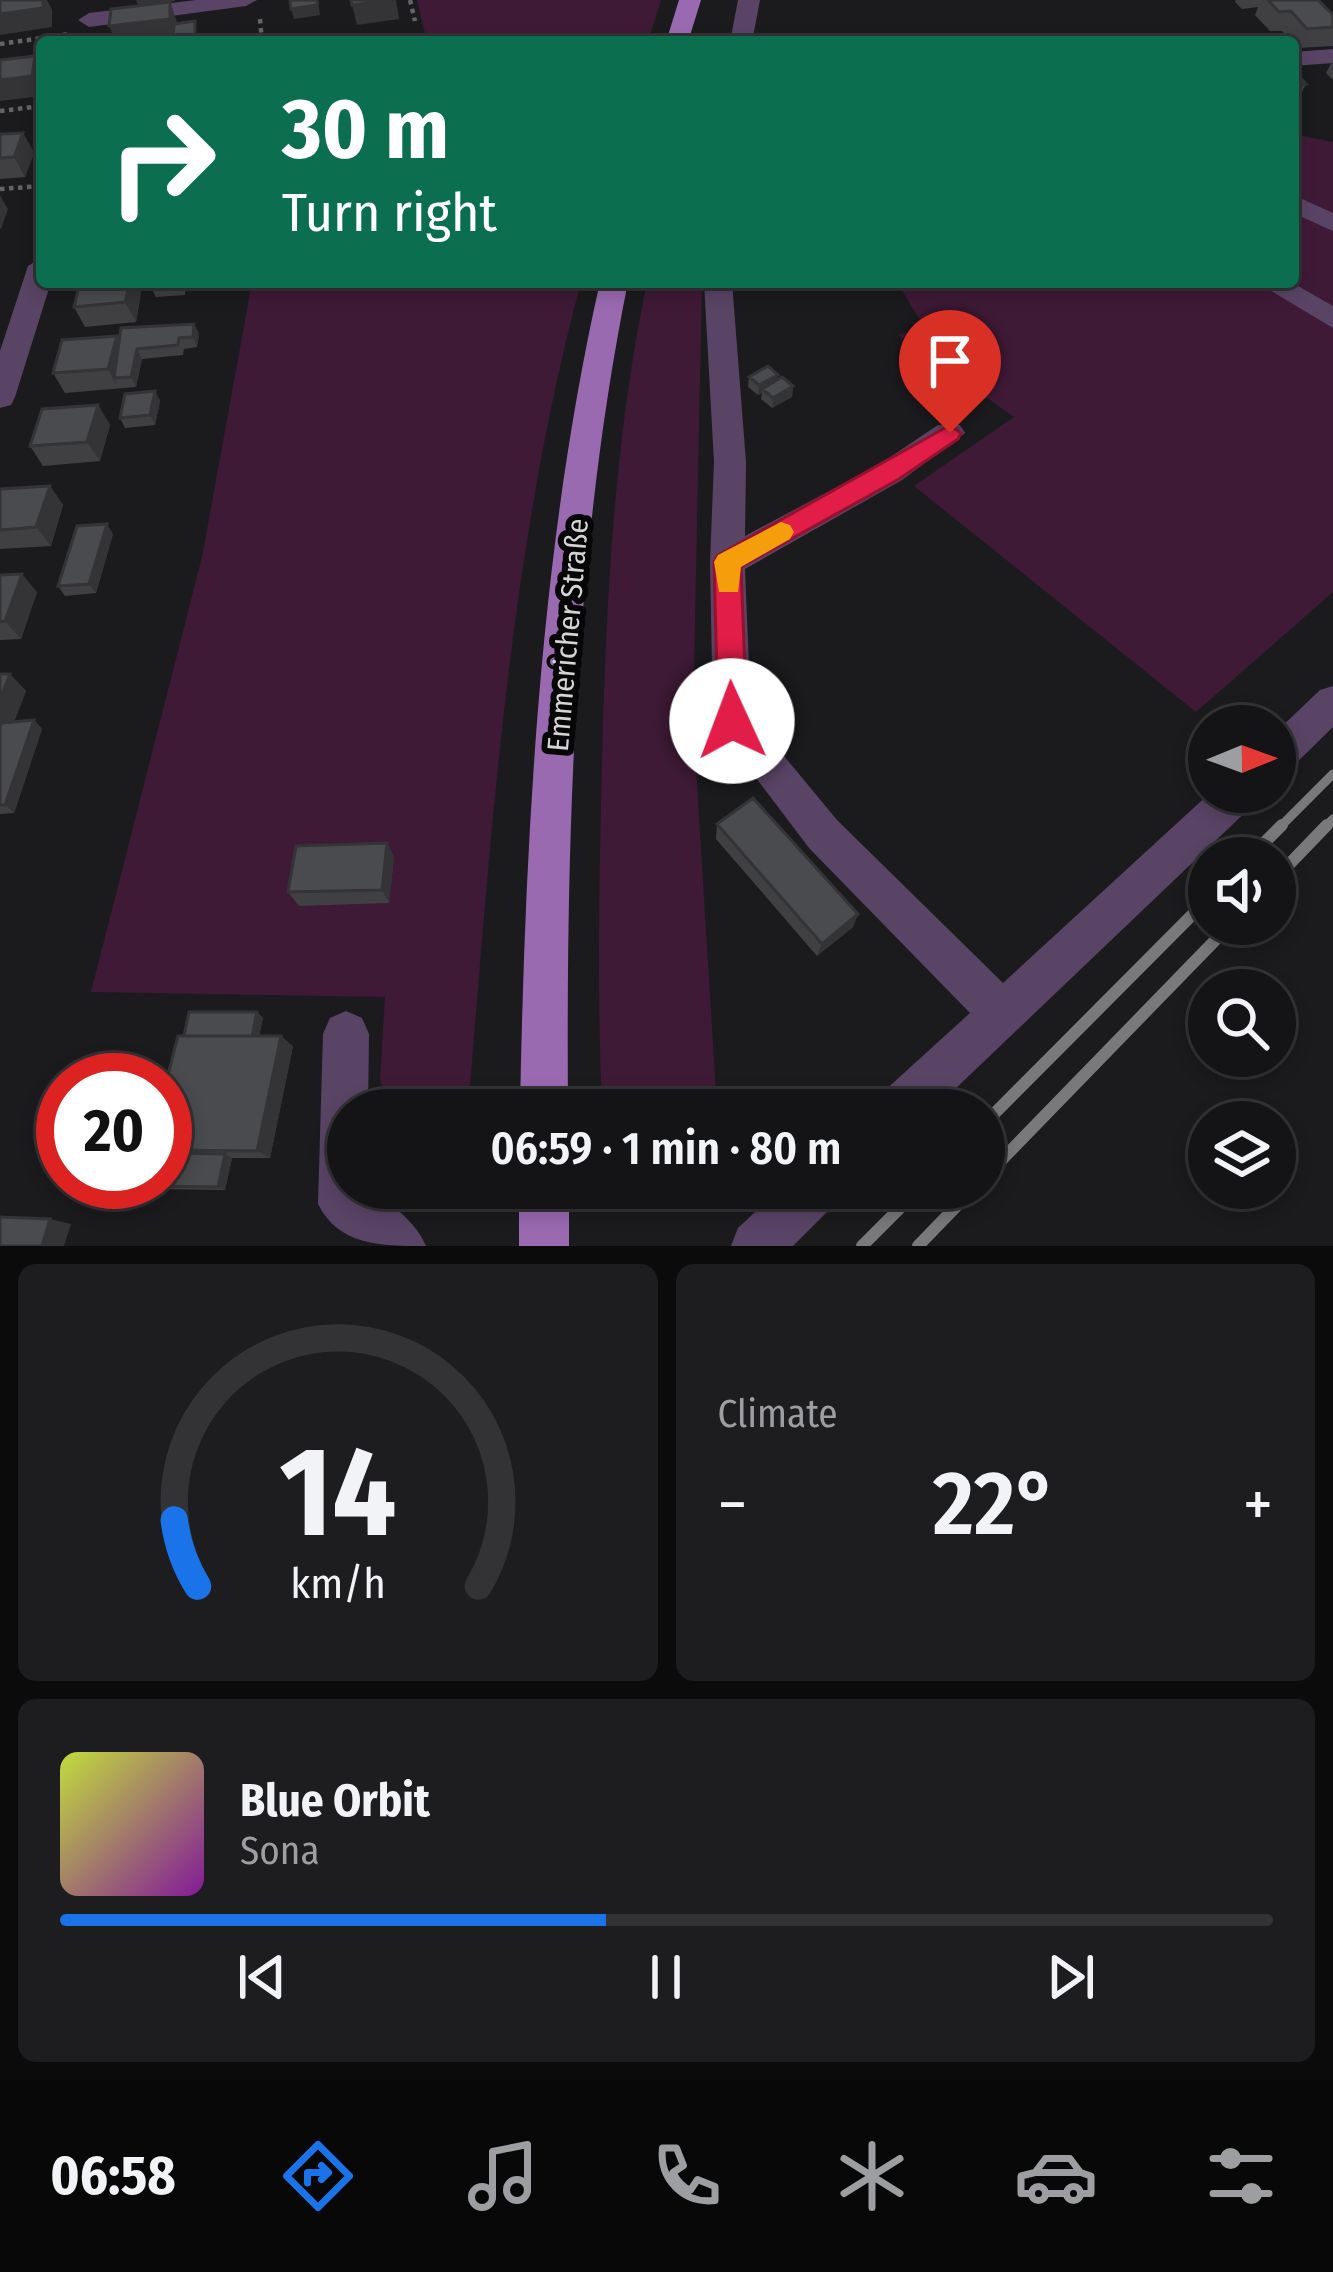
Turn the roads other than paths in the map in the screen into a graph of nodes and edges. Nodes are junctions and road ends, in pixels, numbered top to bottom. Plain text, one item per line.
1 (246, 0) edge
2 (690, 0) edge
3 (749, 0) edge
4 (87, 23) edge
5 (679, 36) edge
6 (742, 36) edge
7 (1333, 56) edge
8 (1299, 58) edge
9 (1299, 206) edge
10 (1333, 224) edge
11 (36, 285) edge
12 (613, 288) edge
13 (718, 288) edge
14 (1280, 288) edge
15 (1333, 319) edge
16 (0, 397) edge
17 (950, 433) dead end
18 (728, 562) junction
19 (1333, 702) edge
20 (1296, 738) edge
21 (1216, 813) edge
22 (1000, 1013) junction
23 (346, 1034) dead end
24 (544, 1089) edge
25 (921, 1089) edge
26 (544, 1209) edge
27 (795, 1209) edge
28 (401, 1246) edge
29 (544, 1246) edge
30 (755, 1246) edge

1 - 4 street
2 - 5 main road
3 - 6 street
7 - 8 street
9 - 10 street
11 - 16 street
12 - 24 main road, Emmericher Straße
13 - 18 street
14 - 15 street
17 - 18 street
18 - 22 street
19 - 20 street
21 - 22 street
22 - 25 street
23 - 28 street
26 - 29 main road
27 - 30 street

